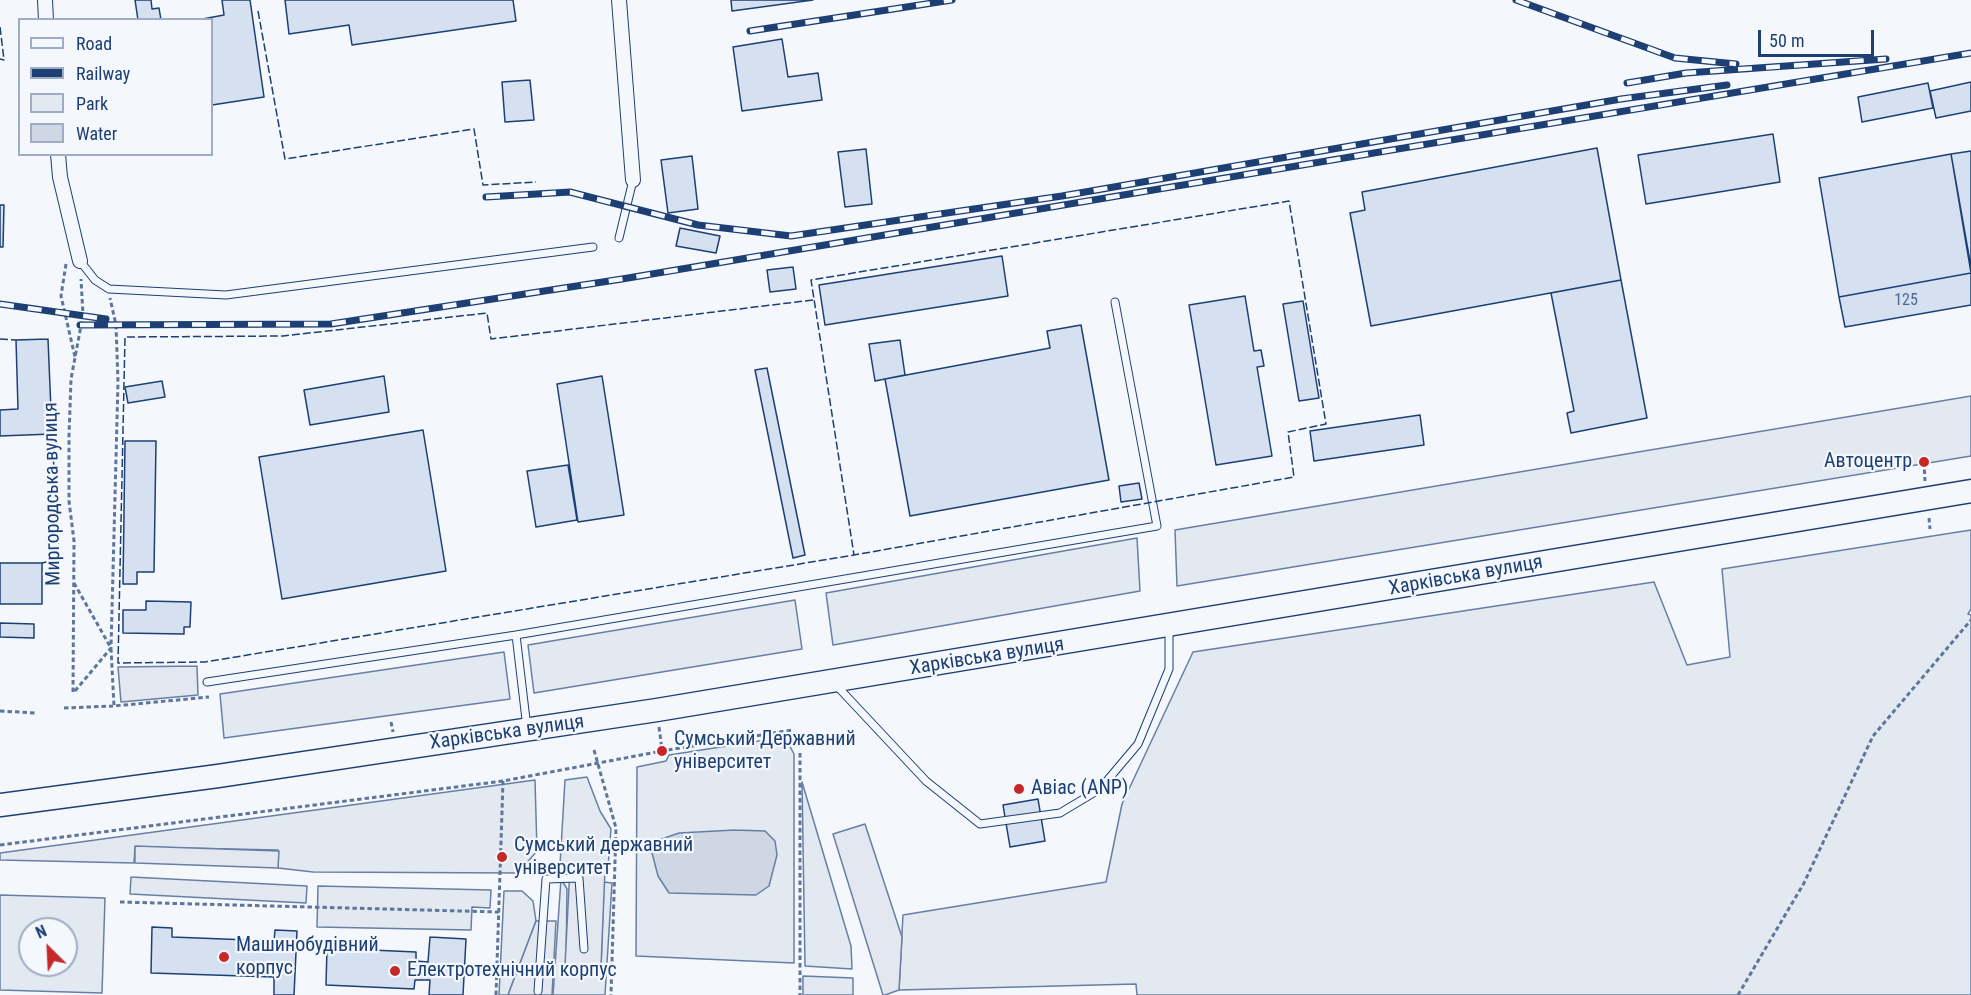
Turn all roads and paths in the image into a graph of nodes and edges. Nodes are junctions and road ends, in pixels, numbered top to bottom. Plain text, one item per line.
1 (45, 0) edge
2 (620, 0) edge
3 (46, 18) edge
4 (58, 156) edge
5 (633, 180) joint
6 (74, 235) junction
7 (619, 238) dead end
8 (593, 247) dead end
9 (80, 261) junction
10 (109, 290) junction
11 (1115, 302) dead end
12 (75, 359) junction
13 (1971, 491) edge
14 (74, 582) junction
15 (1971, 620) edge
16 (1169, 626) junction
17 (516, 635) junction
18 (111, 648) junction
19 (833, 681) junction
20 (207, 682) dead end
21 (209, 697) dead end
22 (114, 706) junction
23 (64, 708) dead end
24 (657, 710) junction
25 (0, 711) edge
26 (36, 713) dead end
27 (528, 730) junction
28 (792, 730) dead end
29 (594, 750) dead end
30 (662, 751) junction
31 (800, 753) dead end
32 (598, 762) junction
33 (503, 781) junction
34 (0, 805) edge
35 (0, 845) edge
36 (120, 902) dead end
37 (499, 912) junction
38 (584, 949) dead end
39 (538, 991) dead end
40 (496, 995) edge
41 (611, 995) edge
42 (800, 995) edge
43 (1738, 995) edge

1 - 3 street
2 - 5 street
4 - 6 street
5 - 7 lane
6 - 9 street
6 - 12 path
8 - 10 lane
9 - 10 lane
9 - 12 path, Миргородська вулиця
10 - 18 path
11 - 17 lane
12 - 14 path, Миргородська вулиця
13 - 16 main road, Харківська вулиця
14 - 18 path
14 - 18 path, Миргородська вулиця
15 - 43 path
16 - 19 main road, Харківська вулиця
16 - 19 lane
17 - 20 lane
17 - 27 lane
18 - 22 path
19 - 24 main road, Харківська вулиця
21 - 22 path
22 - 23 path
24 - 27 main road, Харківська вулиця
24 - 30 path
25 - 26 path
27 - 34 main road, Харківська вулиця
28 - 30 path
29 - 32 path
30 - 32 path
31 - 42 path
32 - 33 path
32 - 41 path
33 - 35 path
33 - 37 path
36 - 37 path
37 - 40 path
38 - 39 lane

